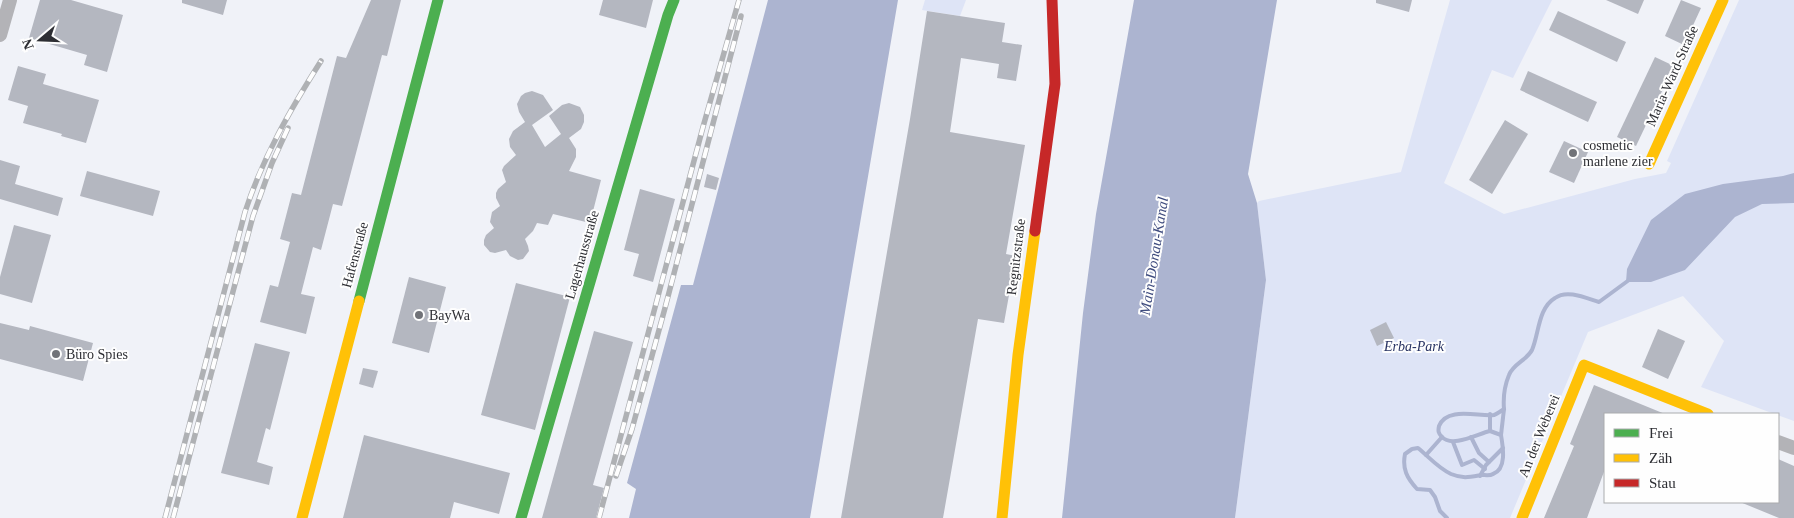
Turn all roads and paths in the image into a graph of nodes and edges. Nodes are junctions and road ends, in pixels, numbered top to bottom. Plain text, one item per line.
1 (10, 0) edge
2 (438, 0) edge
3 (674, 0) edge
4 (1052, 0) edge
5 (1723, 0) edge
6 (0, 35) edge
7 (1649, 164) dead end
8 (1705, 413) edge
9 (1779, 442) edge
10 (1794, 448) edge
11 (302, 518) edge
12 (521, 518) edge
13 (1002, 518) edge
14 (1522, 518) edge

1 - 6 street
2 - 11 street, Hafenstraße
3 - 12 street, Lagerhausstraße
4 - 13 street, Regnitzstraße
5 - 7 street, Maria-Ward-Straße
8 - 14 street, An der Weberei
9 - 10 street

